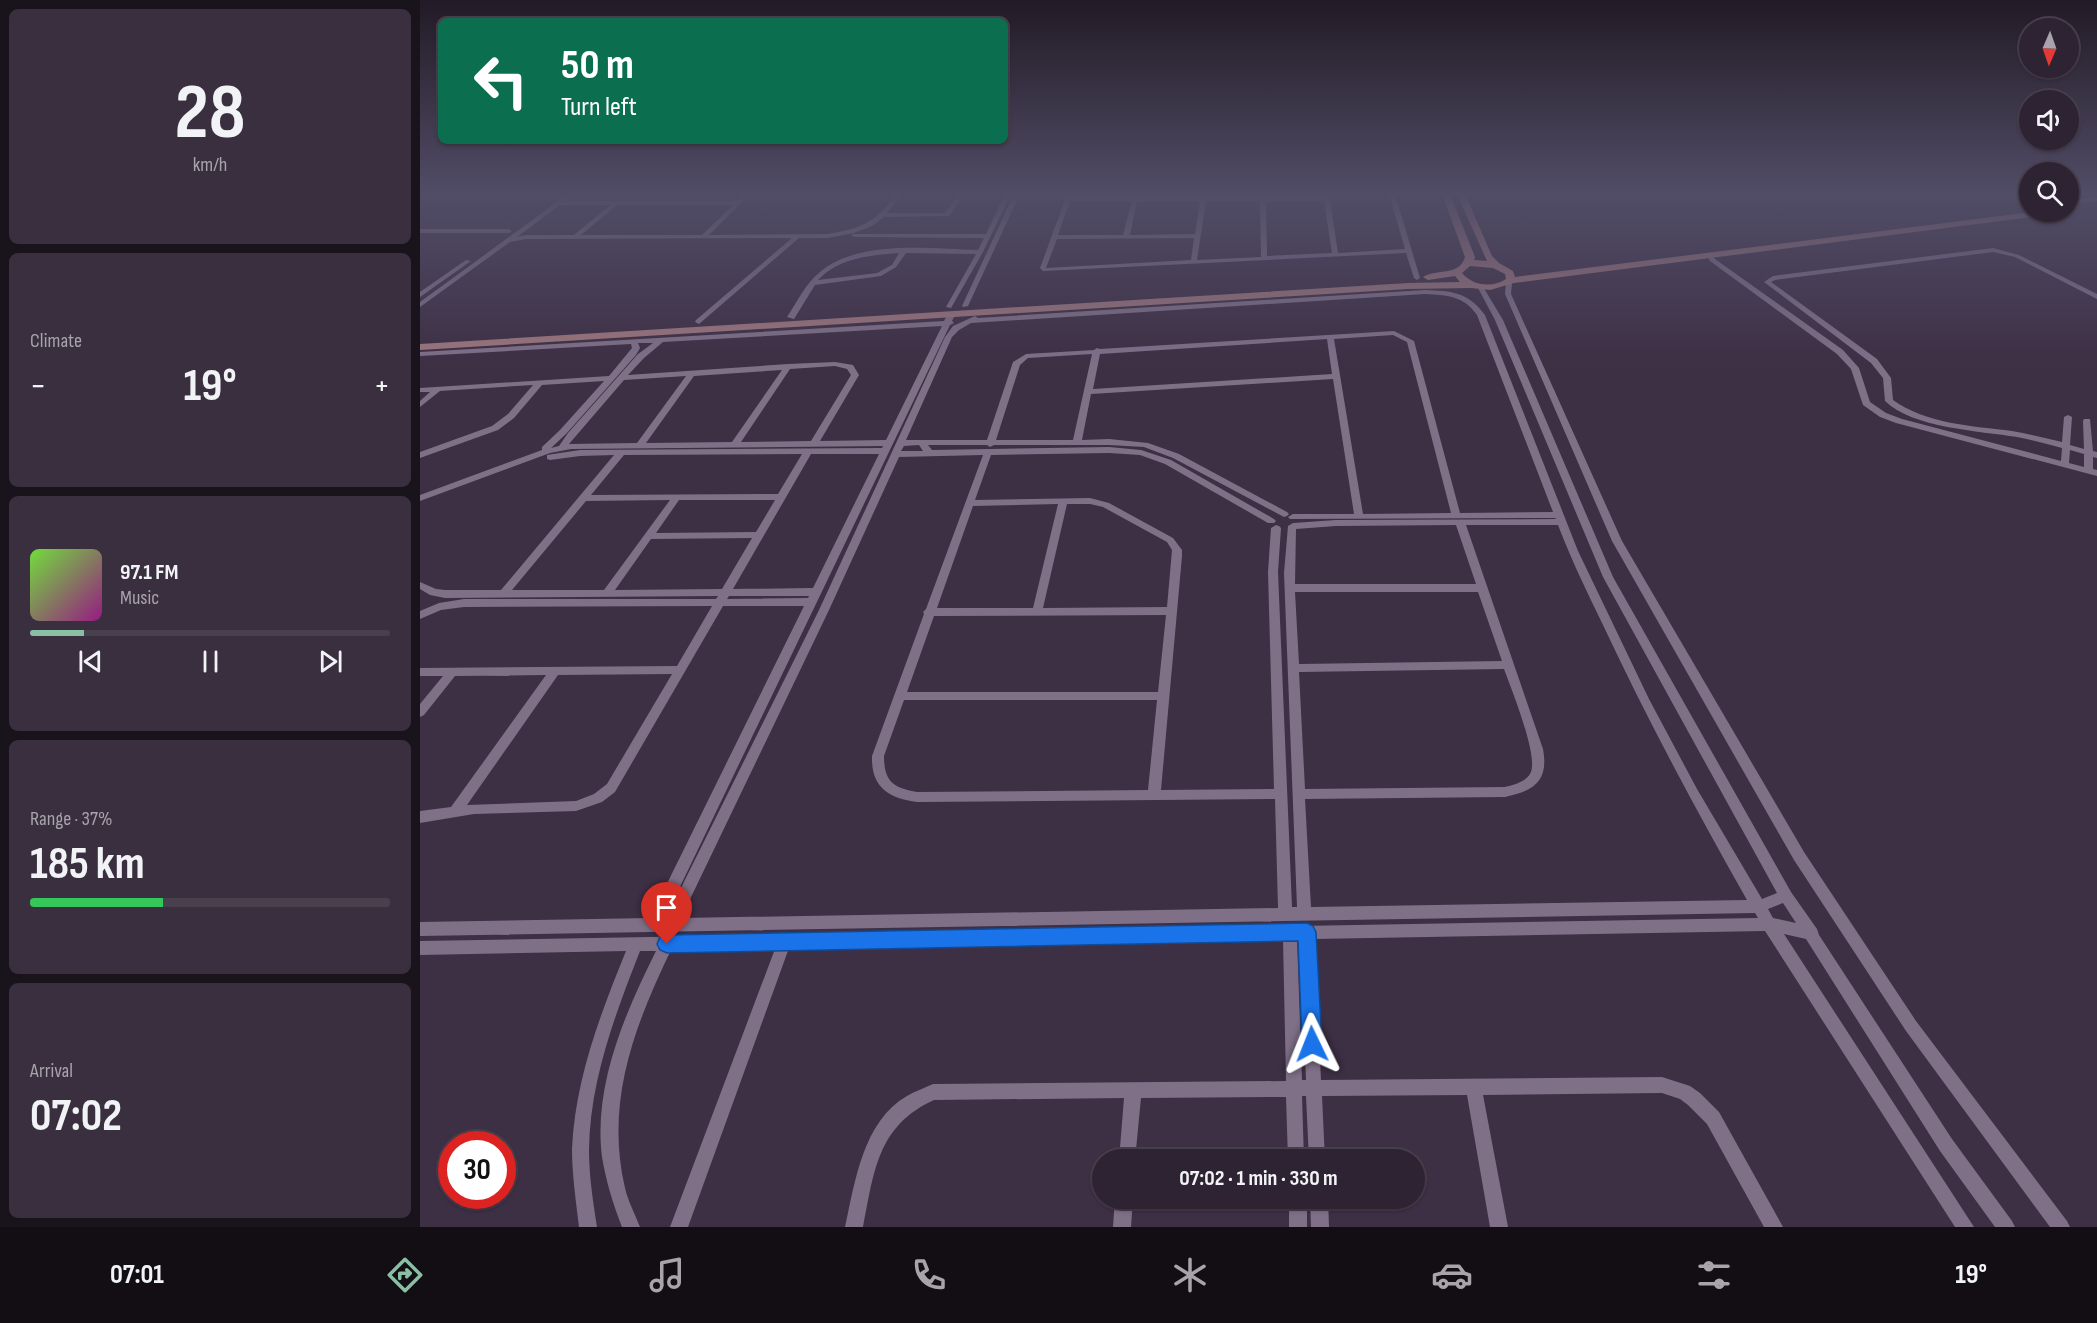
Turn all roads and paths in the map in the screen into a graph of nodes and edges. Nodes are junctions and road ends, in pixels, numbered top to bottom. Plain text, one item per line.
1 (482, 251) edge
2 (490, 251) edge
3 (780, 251) edge
4 (990, 251) edge
5 (1049, 251) edge
6 (1196, 251) edge
7 (1264, 251) edge
8 (1403, 251) edge
9 (1409, 251) edge
10 (1468, 251) edge
11 (1486, 251) edge
12 (1704, 251) edge
13 (1726, 251) edge
14 (1984, 251) edge
15 (2000, 251) edge
16 (903, 252) junction
17 (980, 252) joint
18 (1335, 254) joint
19 (1708, 254) junction
20 (1264, 258) junction
21 (470, 259) junction
22 (482, 259) junction
23 (1194, 262) junction
24 (1468, 263) junction
25 (1495, 265) junction
26 (1560, 269) junction
27 (1457, 273) junction
28 (1417, 278) junction
29 (1509, 278) junction
30 (814, 283) junction
31 (962, 286) junction
32 (973, 286) junction
33 (1477, 286) junction
34 (420, 295) edge
35 (1462, 296) junction
36 (2097, 297) edge
37 (420, 305) edge
38 (965, 306) junction
39 (990, 312) junction
40 (791, 316) junction
41 (950, 318) junction
42 (1499, 320) junction
43 (1521, 320) junction
44 (969, 321) junction
45 (706, 324) junction
46 (1330, 336) junction
47 (420, 338) edge
48 (662, 340) junction
49 (634, 346) junction
50 (420, 347) edge
51 (648, 350) junction
52 (1097, 350) junction
53 (420, 354) edge
54 (788, 366) junction
55 (692, 373) junction
56 (1336, 376) junction
57 (611, 378) junction
58 (624, 378) junction
59 (540, 382) junction
60 (438, 389) junction
61 (420, 390) edge
62 (1088, 392) junction
63 (916, 398) junction
64 (420, 405) edge
65 (581, 412) junction
66 (592, 412) junction
67 (2068, 417) dead end
68 (2087, 422) dead end
69 (901, 443) junction
70 (1077, 443) junction
71 (735, 444) junction
72 (922, 444) junction
73 (640, 445) junction
74 (563, 447) junction
75 (2068, 447) junction
76 (811, 448) junction
77 (989, 448) junction
78 (890, 450) junction
79 (621, 453) junction
80 (930, 453) junction
81 (538, 454) junction
82 (2092, 454) edge
83 (420, 455) edge
84 (2065, 463) junction
85 (2093, 472) edge
86 (781, 497) junction
87 (420, 498) edge
88 (583, 498) junction
89 (676, 498) junction
90 (1063, 501) junction
91 (969, 503) junction
92 (420, 504) edge
93 (1359, 515) junction
94 (1560, 518) junction
95 (1458, 519) junction
96 (865, 521) junction
97 (1290, 521) junction
98 (850, 522) junction
99 (1273, 525) junction
100 (759, 535) junction
101 (649, 536) junction
102 (420, 585) edge
103 (1290, 588) junction
104 (1482, 588) junction
105 (504, 593) junction
106 (607, 593) junction
107 (723, 597) junction
108 (814, 597) junction
109 (1172, 611) junction
110 (928, 612) junction
111 (1037, 612) junction
112 (420, 615) edge
113 (1508, 664) junction
114 (1293, 668) junction
115 (681, 670) junction
116 (453, 671) junction
117 (555, 671) junction
118 (420, 672) edge
119 (899, 696) junction
120 (1163, 696) junction
121 (420, 712) edge
122 (1281, 794) junction
123 (1298, 794) junction
124 (1154, 795) junction
125 (454, 811) junction
126 (420, 817) edge
127 (1786, 896) junction
128 (1759, 906) junction
129 (1285, 913) junction
130 (1304, 913) junction
131 (1769, 924) junction
132 (654, 925) junction
133 (670, 925) junction
134 (420, 929) edge
135 (1307, 932) junction
136 (1290, 933) junction
137 (1812, 934) junction
138 (784, 943) junction
139 (636, 944) junction
140 (667, 944) junction
141 (420, 948) edge
142 (1474, 1088) junction
143 (1294, 1089) junction
144 (1314, 1089) junction
145 (1133, 1092) junction
146 (1128, 1149) edge
147 (1296, 1149) edge
148 (1317, 1149) edge
149 (1123, 1209) edge
150 (1298, 1209) edge
151 (1319, 1209) edge
152 (588, 1227) edge
153 (631, 1227) edge
154 (679, 1227) edge
155 (854, 1227) edge
156 (1122, 1227) edge
157 (1299, 1227) edge
158 (1320, 1227) edge
159 (1499, 1227) edge
160 (1774, 1227) edge
161 (1965, 1227) edge
162 (2006, 1227) edge
163 (2061, 1227) edge

1 - 21 street
2 - 22 street
3 - 45 street
4 - 32 street
5 - 23 street
6 - 23 street
7 - 20 street
8 - 18 street
9 - 28 street
10 - 24 street
11 - 25 street
12 - 26 street
13 - 19 street
14 - 75 street
15 - 36 street
16 - 17 street
16 - 30 street
16 - 30 street
17 - 31 street
18 - 20 street
19 - 26 street
19 - 84 street
20 - 23 street
21 - 22 street
21 - 34 street
22 - 37 street
24 - 25 street
24 - 27 street
25 - 29 street
26 - 29 street
27 - 28 street
27 - 33 street
28 - 38 street
29 - 33 street
29 - 43 street
30 - 40 street
31 - 32 street
31 - 41 street
32 - 38 street
33 - 35 street
33 - 39 street
33 - 42 street
35 - 44 street
35 - 94 street
38 - 41 street
39 - 41 street
39 - 44 street
40 - 41 street
40 - 45 street
41 - 44 street
41 - 45 street
41 - 48 street
41 - 63 street
42 - 43 street
42 - 127 street
43 - 163 street
45 - 47 street
45 - 50 street
46 - 52 street
46 - 56 street
46 - 95 street
48 - 49 street
48 - 51 street
49 - 51 street
49 - 53 street
49 - 57 street
51 - 58 street
52 - 62 street
52 - 77 street
54 - 55 street
54 - 71 street
54 - 76 street
55 - 58 street
55 - 73 street
56 - 62 street
56 - 93 street
57 - 59 street
57 - 65 street
58 - 66 street
59 - 60 street
59 - 83 street
60 - 61 street
60 - 64 street
62 - 70 street
63 - 69 street
63 - 78 street
65 - 66 street
65 - 81 street
66 - 74 street
67 - 75 street
68 - 82 street
69 - 72 street
69 - 78 street
70 - 77 street
70 - 97 street
71 - 73 street
71 - 76 street
72 - 77 street
72 - 80 street
73 - 74 street
74 - 81 street
75 - 82 street
75 - 84 street
76 - 78 street
76 - 79 street
76 - 86 street
77 - 80 street
77 - 91 street
77 - 99 street
78 - 80 street
78 - 96 street
78 - 98 street
79 - 88 street
79 - 92 street
81 - 87 street
82 - 85 street
84 - 85 street
86 - 89 street
86 - 100 street
88 - 89 street
88 - 105 street
89 - 101 street
90 - 91 street
90 - 109 street
90 - 111 street
91 - 110 street
93 - 95 street
93 - 97 street
94 - 95 street
94 - 128 street
95 - 97 street
95 - 104 street
96 - 98 street
96 - 133 street
97 - 99 street
97 - 99 street
97 - 103 street
98 - 108 street
99 - 122 street
100 - 101 street
100 - 107 street
101 - 106 street
102 - 105 street
103 - 104 street
103 - 114 street
104 - 113 street
105 - 106 street
106 - 107 street
107 - 108 street
107 - 112 street
107 - 115 street
108 - 132 street
109 - 111 street
109 - 120 street
110 - 111 street
110 - 119 street
113 - 114 street
113 - 123 street
114 - 123 street
115 - 117 street
115 - 125 street
116 - 117 street
116 - 118 street
116 - 121 street
117 - 125 street
119 - 120 street
119 - 124 street
120 - 124 street
122 - 124 street
122 - 129 street
123 - 130 street
125 - 126 street
127 - 128 street
127 - 137 street
128 - 130 street
128 - 131 street
129 - 130 street
129 - 133 street
131 - 135 street
131 - 137 street
131 - 161 street
132 - 133 street
132 - 134 street
135 - 136 street
135 - 144 street
136 - 138 street
136 - 143 street
137 - 162 street
138 - 140 street
138 - 154 street
139 - 140 street
139 - 141 street
139 - 152 street
140 - 153 street
142 - 144 street
142 - 159 street
142 - 160 street
143 - 144 street
143 - 145 street
143 - 147 street
144 - 148 street
145 - 146 street
145 - 155 street
149 - 156 street
150 - 157 street
151 - 158 street

